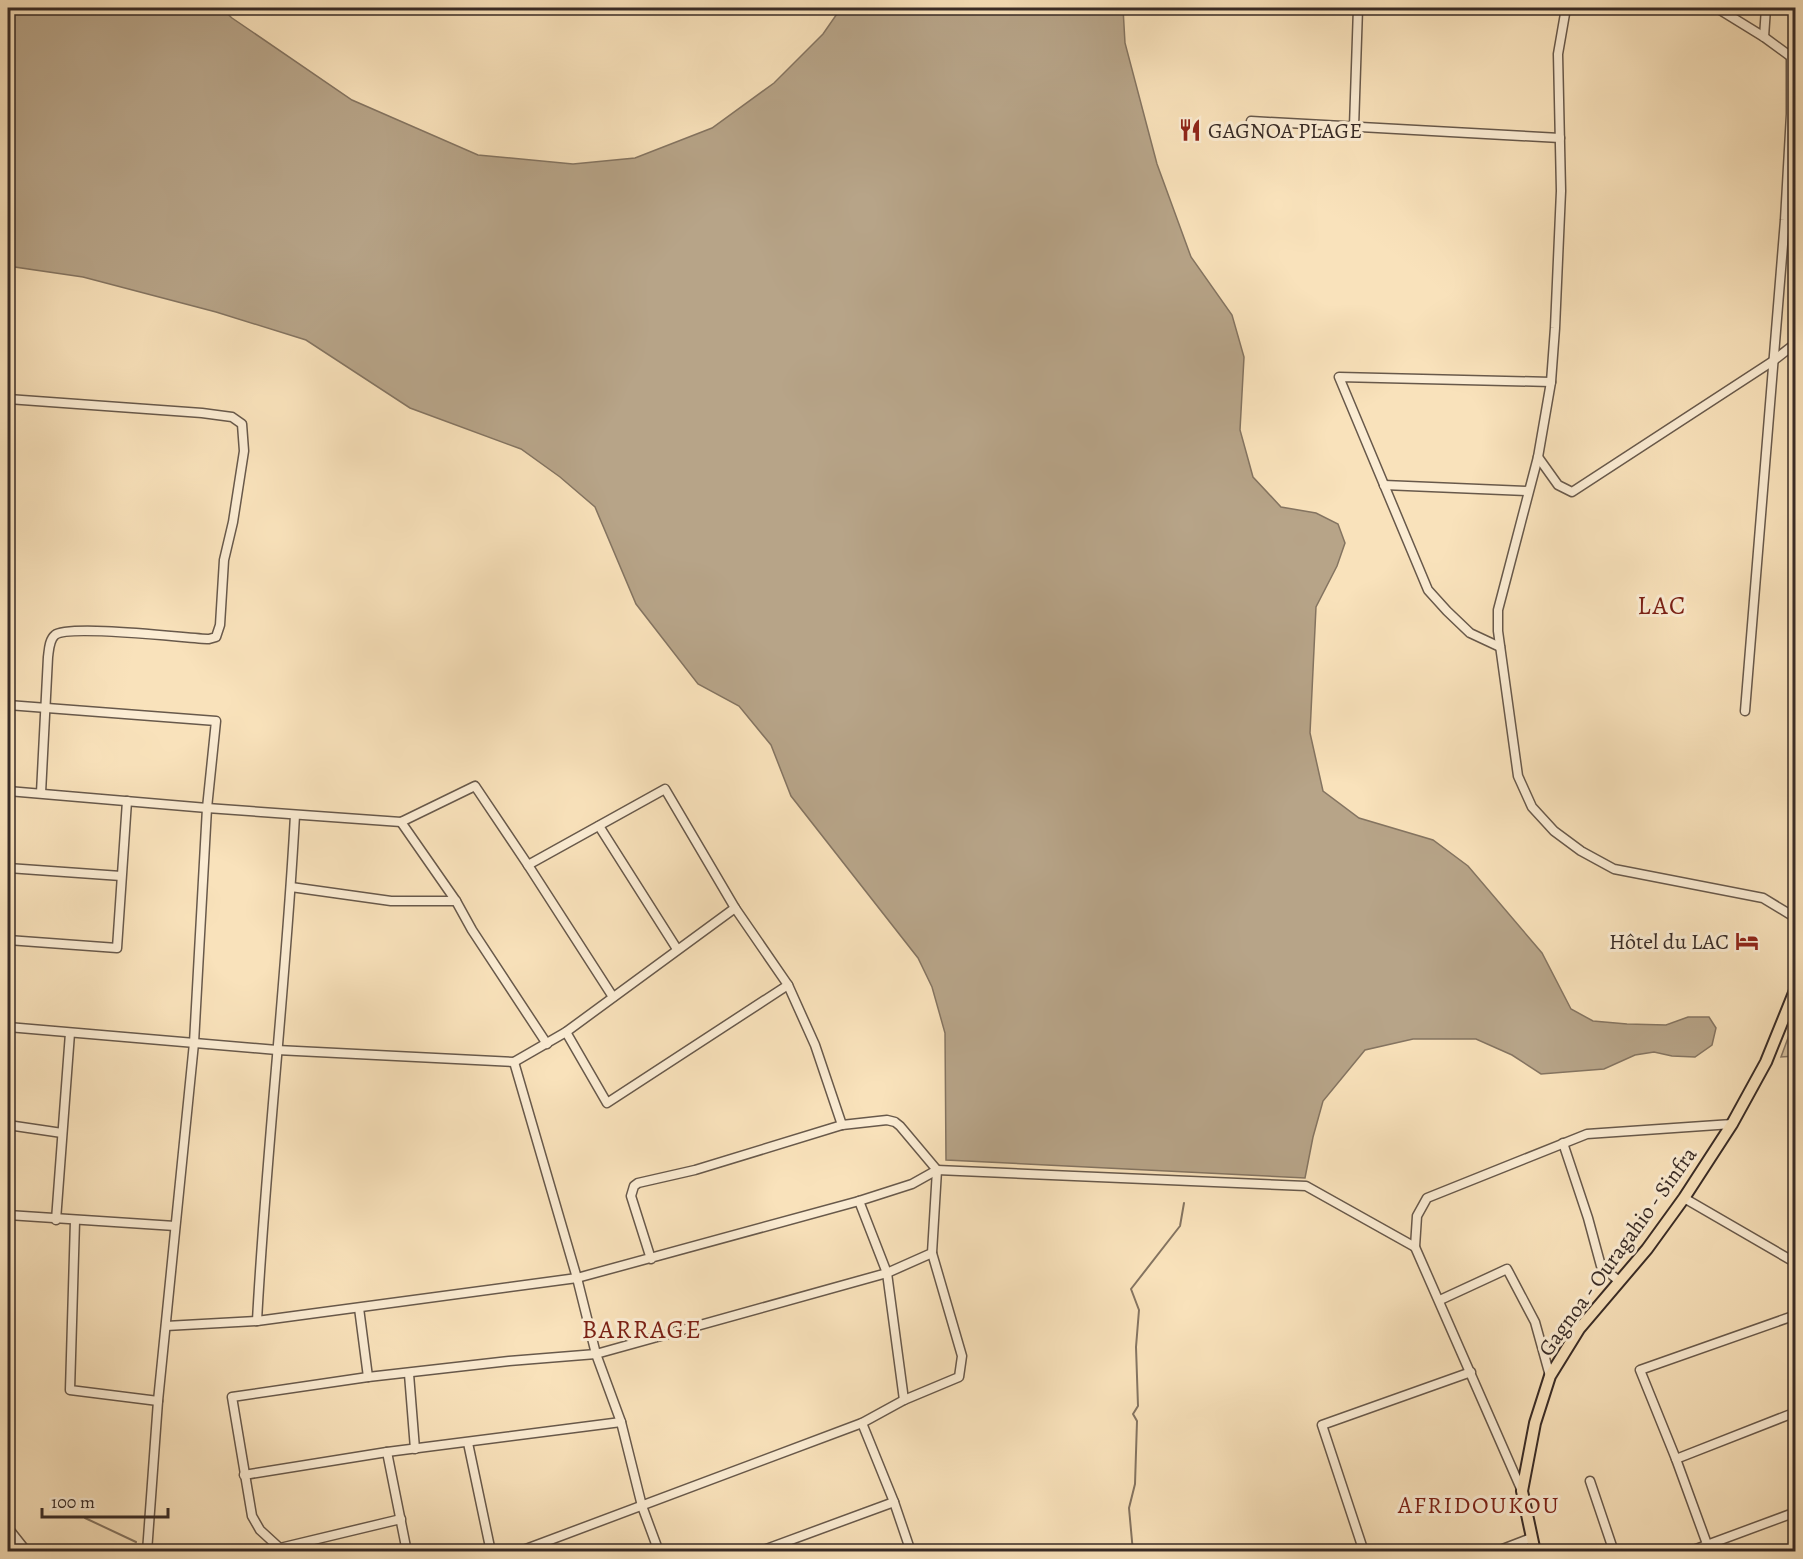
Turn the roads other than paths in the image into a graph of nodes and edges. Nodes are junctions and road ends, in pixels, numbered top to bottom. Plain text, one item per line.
1 (1358, 8) edge
2 (1566, 8) edge
3 (1717, 8) edge
4 (1766, 8) edge
5 (1764, 37) junction
6 (1793, 58) edge
7 (1251, 120) dead end
8 (1354, 126) junction
9 (1560, 138) junction
10 (1796, 343) edge
11 (1773, 361) junction
12 (1551, 382) junction
13 (8, 399) edge
14 (1538, 457) junction
15 (1384, 485) junction
16 (1528, 491) junction
17 (1500, 647) junction
18 (8, 705) edge
19 (44, 708) junction
20 (1744, 711) dead end
21 (8, 791) edge
22 (41, 793) junction
23 (127, 801) junction
24 (207, 808) junction
25 (295, 815) junction
26 (401, 822) junction
27 (599, 826) junction
28 (528, 865) junction
29 (8, 868) edge
30 (121, 876) junction
31 (291, 887) junction
32 (456, 901) junction
33 (735, 908) junction
34 (1796, 918) edge
35 (8, 940) edge
36 (677, 949) junction
37 (788, 986) junction
38 (1796, 988) edge
39 (613, 997) junction
40 (8, 1027) edge
41 (566, 1032) junction
42 (70, 1033) junction
43 (194, 1043) junction
44 (547, 1044) junction
45 (277, 1050) junction
46 (514, 1062) junction
47 (1732, 1124) junction
48 (8, 1125) edge
49 (842, 1125) junction
50 (62, 1133) junction
51 (1563, 1143) junction
52 (937, 1170) junction
53 (1684, 1198) junction
54 (859, 1201) junction
55 (8, 1215) edge
56 (56, 1220) junction
57 (75, 1221) junction
58 (175, 1226) junction
59 (1415, 1247) junction
60 (932, 1253) junction
61 (651, 1259) junction
62 (1796, 1263) edge
63 (887, 1273) junction
64 (577, 1278) junction
65 (1619, 1281) junction
66 (1440, 1300) junction
67 (359, 1308) junction
68 (1796, 1316) edge
69 (257, 1321) junction
70 (166, 1326) junction
71 (596, 1354) junction
72 (1471, 1372) junction
73 (409, 1374) junction
74 (1550, 1376) junction
75 (368, 1377) junction
76 (904, 1400) junction
77 (158, 1401) junction
78 (1796, 1412) edge
79 (621, 1422) junction
80 (862, 1423) junction
81 (468, 1443) junction
82 (415, 1449) junction
83 (387, 1452) junction
84 (1676, 1459) junction
85 (244, 1475) junction
86 (1590, 1481) dead end
87 (1522, 1491) junction
88 (894, 1502) junction
89 (642, 1506) junction
90 (1796, 1512) edge
91 (401, 1519) junction
92 (8, 1528) edge
93 (1531, 1538) junction
94 (1717, 1541) junction
95 (1707, 1544) junction
96 (282, 1550) edge
97 (27, 1551) edge
98 (147, 1551) edge
99 (407, 1551) edge
100 (491, 1551) edge
101 (518, 1551) edge
102 (659, 1551) edge
103 (758, 1551) edge
104 (911, 1551) edge
105 (1364, 1551) edge
106 (1495, 1551) edge
107 (1535, 1551) edge
108 (1614, 1551) edge
109 (1688, 1551) edge
110 (1721, 1551) edge

1 - 8 street
2 - 9 street
3 - 5 street
4 - 5 street
5 - 6 street
6 - 11 street
7 - 8 street
8 - 9 street
9 - 12 street
10 - 11 street
11 - 14 street
11 - 20 street
12 - 14 street
12 - 15 street
13 - 19 street
14 - 16 street
15 - 16 street
15 - 17 street
16 - 17 street
17 - 34 street
18 - 19 street
19 - 22 street
19 - 24 street
21 - 22 street
22 - 23 street
23 - 24 street
23 - 30 street
24 - 25 street
24 - 43 street
25 - 26 street
25 - 31 street
26 - 28 street
26 - 32 street
27 - 28 street
27 - 33 street
27 - 36 street
28 - 39 street
29 - 30 street
30 - 35 street
31 - 32 street
31 - 45 street
32 - 44 street
33 - 36 street
33 - 37 street
36 - 39 street
37 - 41 street
37 - 49 street
38 - 47 main road, Gagnoa - Ouragahio - Sinfra
39 - 41 street
40 - 42 street
41 - 44 street
42 - 43 street
42 - 50 street
43 - 45 street
43 - 58 street
44 - 46 street
45 - 46 street
45 - 69 street
46 - 64 street
47 - 51 street
47 - 53 main road, Gagnoa - Ouragahio - Sinfra
48 - 50 street
49 - 52 street
49 - 61 street
50 - 56 street
51 - 59 street
51 - 65 street
52 - 54 street
52 - 59 street
52 - 60 street
53 - 62 street
53 - 65 main road, Gagnoa - Ouragahio - Sinfra
54 - 61 street
54 - 63 street
55 - 56 street
56 - 57 street
57 - 58 street
57 - 77 street
58 - 70 street
59 - 66 street
60 - 63 street
60 - 76 street
61 - 64 street
63 - 71 street
63 - 76 street
64 - 67 street
64 - 71 street
65 - 74 main road, Gagnoa - Ouragahio - Sinfra
66 - 72 street
66 - 74 street
67 - 69 street
67 - 75 street
68 - 84 street
69 - 70 street
70 - 77 street
71 - 73 street
71 - 79 street
72 - 87 street
72 - 105 street
73 - 75 street
73 - 82 street
74 - 87 main road, Gagnoa - Ouragahio - Sinfra
75 - 85 street
76 - 80 street
77 - 98 street
78 - 84 street
79 - 81 street
79 - 89 street
80 - 88 street
80 - 89 street
81 - 82 street
81 - 100 street
82 - 83 street
83 - 85 street
83 - 91 street
84 - 95 street
85 - 96 street
86 - 108 street
87 - 93 main road, Gagnoa - Ouragahio - Sinfra
88 - 103 street
88 - 104 street
89 - 101 street
89 - 102 street
90 - 94 street
91 - 96 street
91 - 99 street
92 - 97 street
93 - 106 street
93 - 107 main road, Gagnoa - Ouragahio - Sinfra
94 - 95 street
94 - 110 street
95 - 109 street

